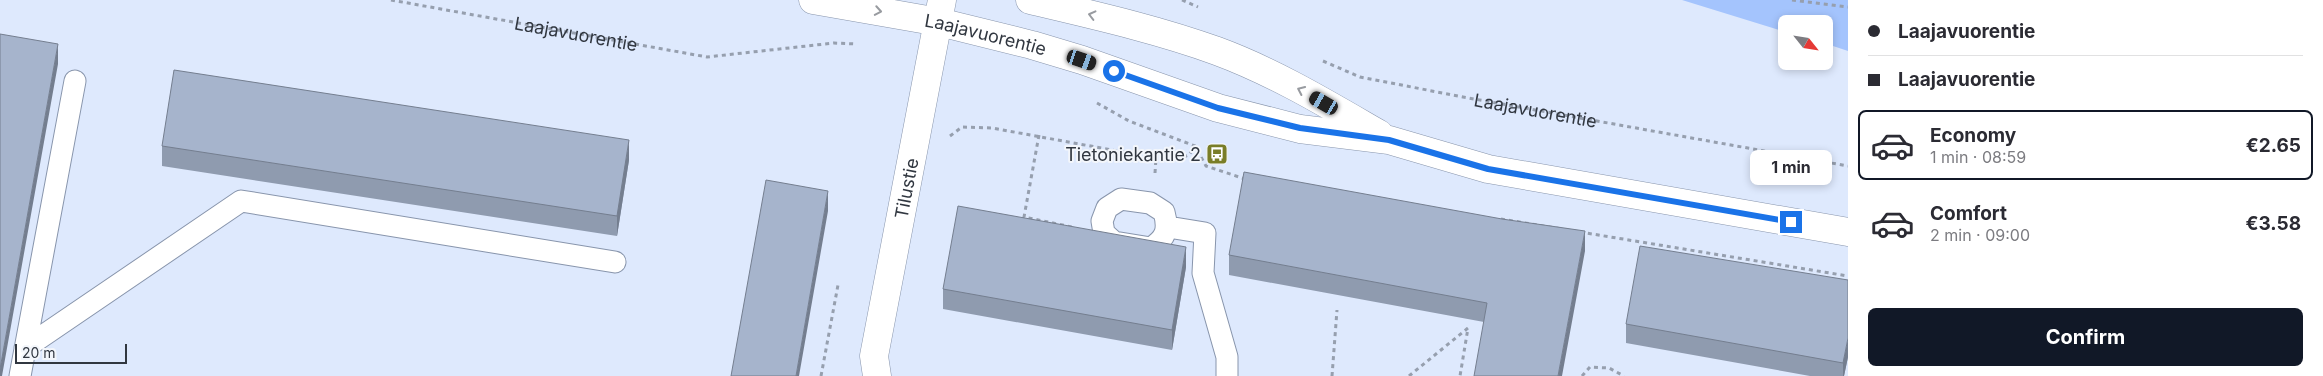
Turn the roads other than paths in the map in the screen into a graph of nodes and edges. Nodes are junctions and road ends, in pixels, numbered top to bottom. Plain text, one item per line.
1 (812, 0) edge
2 (1030, 0) edge
3 (941, 11) edge
4 (75, 81) dead end
5 (1389, 140) junction
6 (1168, 226) junction
7 (1848, 232) edge
8 (615, 262) dead end
9 (25, 348) junction
10 (20, 376) edge
11 (877, 376) edge
12 (1227, 376) edge

1 -> 3 main road, Laajavuorentie
5 -> 2 main road, Laajavuorentie
3 - 5 main road, Laajavuorentie
3 - 11 main road, Tilustie
4 - 9 lane
5 - 7 main road, Laajavuorentie
6 - 6 lane
6 - 12 lane
8 - 9 lane
9 - 10 lane

